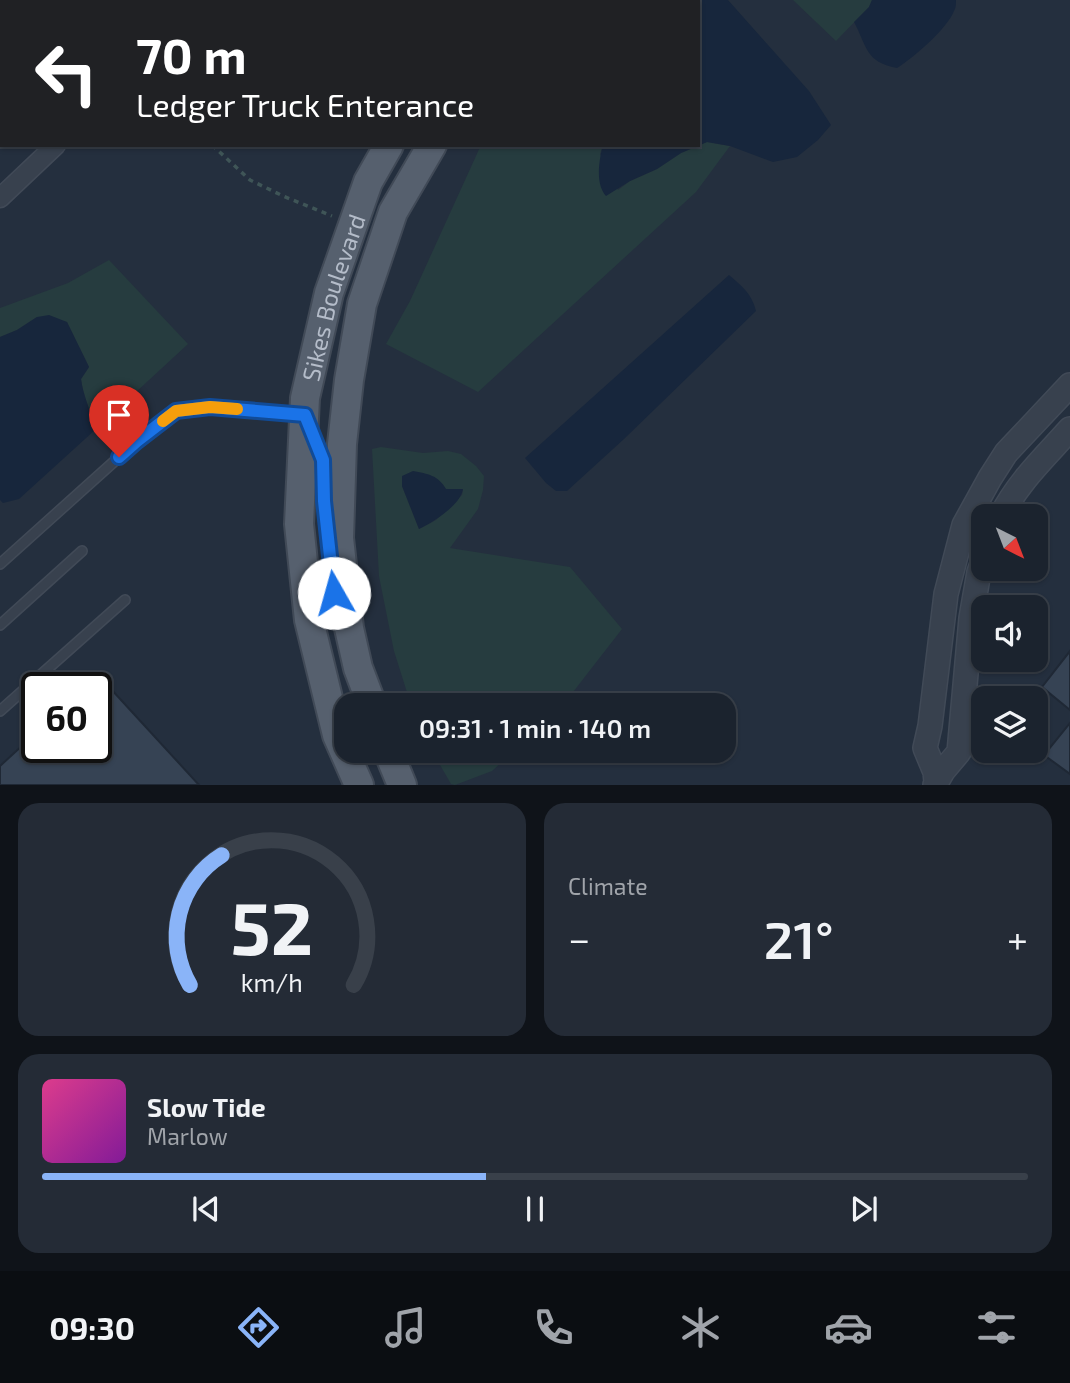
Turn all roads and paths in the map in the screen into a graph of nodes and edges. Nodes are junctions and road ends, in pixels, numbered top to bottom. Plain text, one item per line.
1 (54, 147) edge
2 (214, 147) edge
3 (388, 147) edge
4 (431, 147) edge
5 (0, 198) edge
6 (337, 218) dead end
7 (344, 249) junction
8 (1070, 385) edge
9 (305, 415) junction
10 (345, 415) junction
11 (1070, 429) edge
12 (1008, 504) edge
13 (82, 551) dead end
14 (0, 564) edge
15 (977, 581) edge
16 (125, 600) dead end
17 (0, 625) edge
18 (349, 628) junction
19 (367, 693) edge
20 (0, 712) edge
21 (393, 763) edge
22 (942, 784) edge
23 (359, 785) edge
24 (402, 785) edge

1 - 5 street
2 - 6 path
3 - 7 main road, Sikes Boulevard
4 - 10 main road, Sikes Boulevard
7 - 9 main road, Sikes Boulevard
7 - 10 main road
8 - 22 street
9 - 14 lane
9 - 18 main road
9 - 23 main road, Sikes Boulevard
10 - 18 main road, Sikes Boulevard
11 - 12 street
13 - 17 lane
15 - 22 street
16 - 20 lane
18 - 19 main road, Sikes Boulevard
21 - 24 main road

